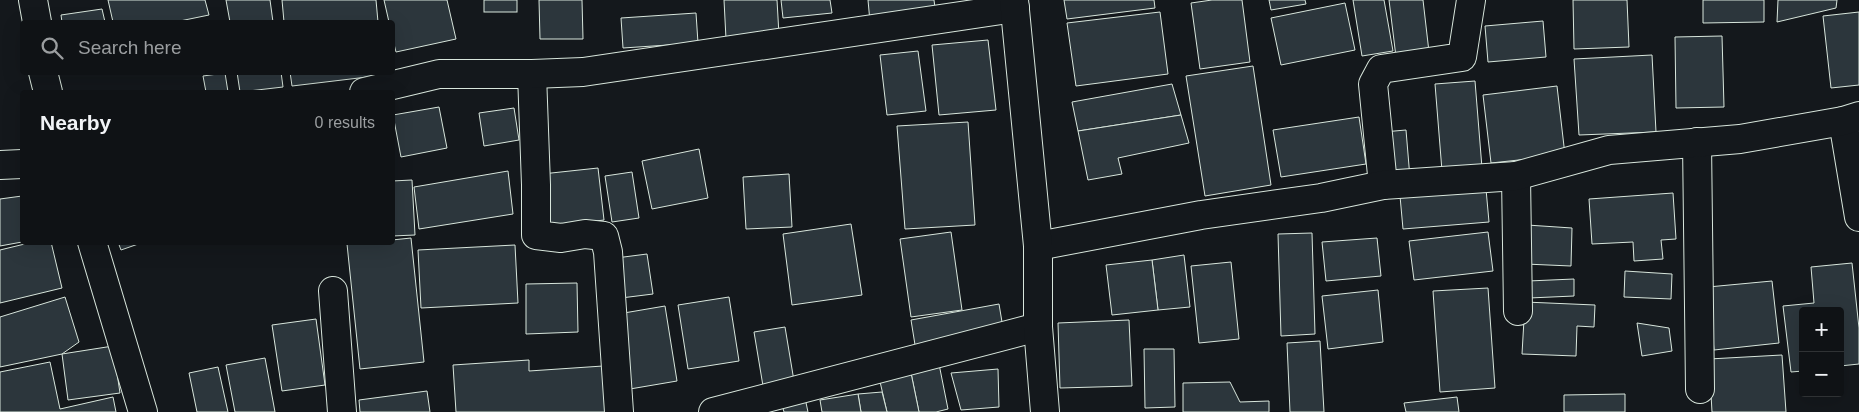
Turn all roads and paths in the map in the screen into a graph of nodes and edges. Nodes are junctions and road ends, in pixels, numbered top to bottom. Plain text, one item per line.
1 (34, 0) edge
2 (1471, 0) edge
3 (1014, 4) edge
4 (36, 20) edge
5 (532, 74) junction
6 (44, 75) edge
7 (48, 90) edge
8 (372, 90) edge
9 (1851, 119) edge
10 (1697, 142) junction
11 (20, 164) edge
12 (0, 165) edge
13 (1516, 176) junction
14 (1383, 185) junction
15 (1859, 217) edge
16 (93, 245) edge
17 (1038, 246) junction
18 (333, 291) dead end
19 (1518, 311) dead end
20 (1038, 327) junction
21 (1700, 389) dead end
22 (760, 406) edge
23 (143, 412) edge
24 (342, 412) edge
25 (619, 412) edge
26 (714, 412) edge
27 (1044, 412) edge

1 - 4 street
2 - 14 street
3 - 5 street
3 - 17 street
5 - 8 street
5 - 25 street
6 - 7 street
9 - 10 street
9 - 15 street
10 - 13 street
10 - 21 street
11 - 12 street
13 - 14 street
13 - 19 street
14 - 17 street
16 - 23 street
17 - 20 street
18 - 24 street
20 - 22 street
20 - 27 street
22 - 26 street

